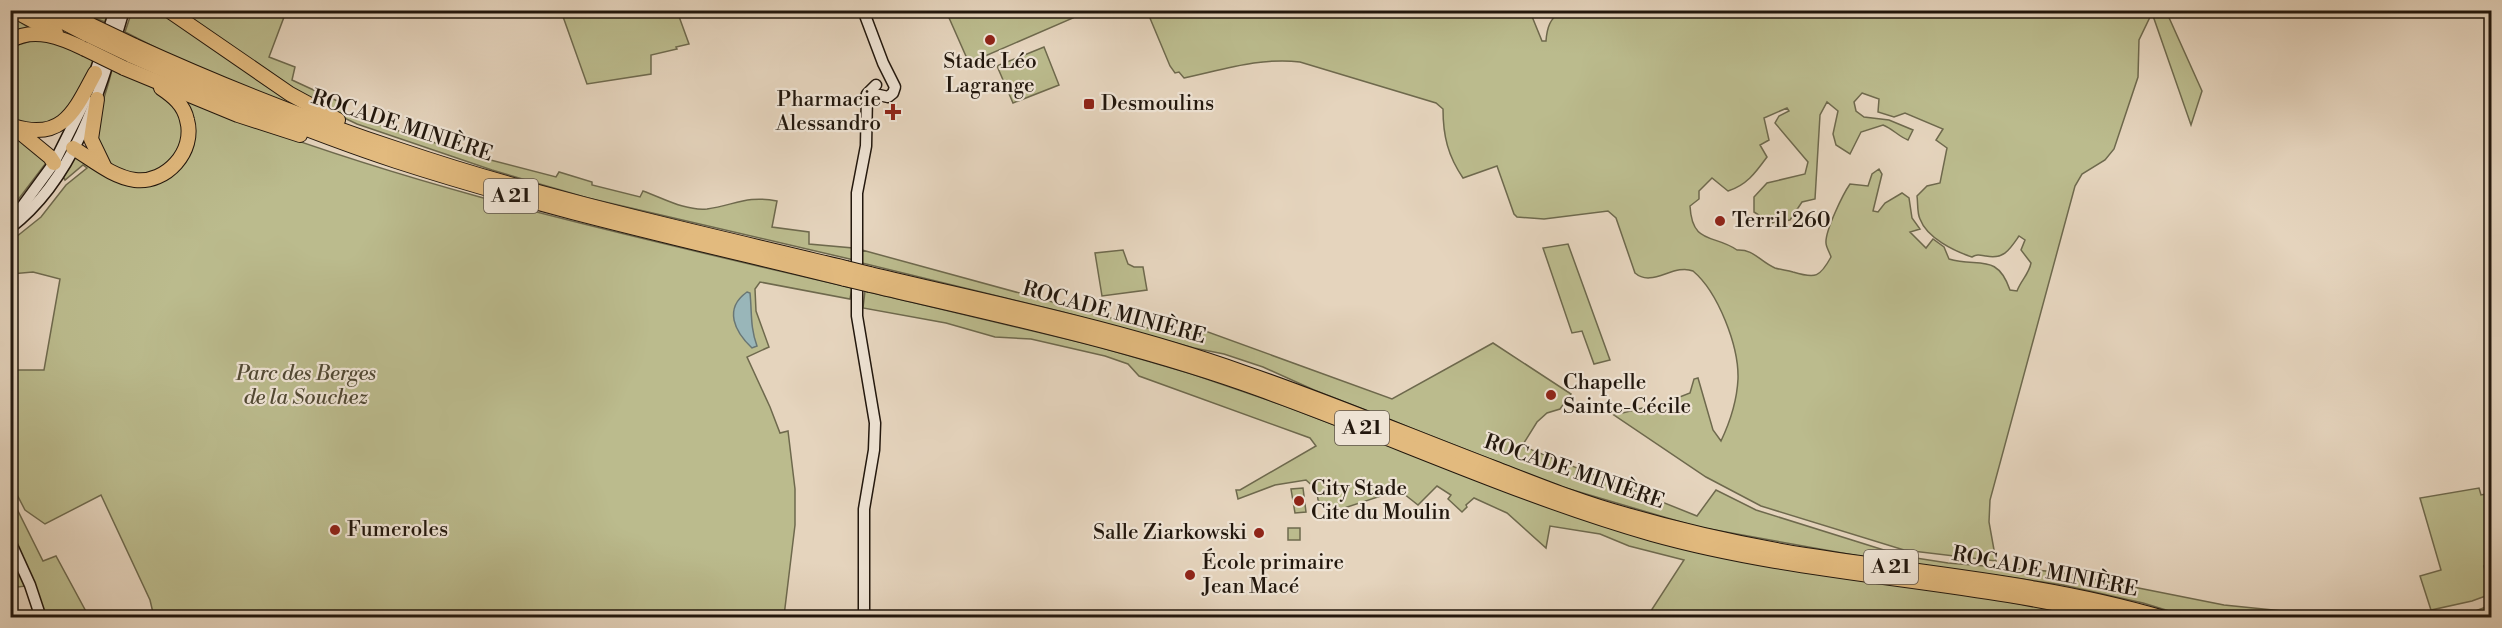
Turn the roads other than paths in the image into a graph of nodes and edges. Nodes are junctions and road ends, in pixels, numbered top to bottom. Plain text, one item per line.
1 (13, 10) edge
2 (40, 10) edge
3 (63, 10) edge
4 (116, 10) edge
5 (124, 10) edge
6 (168, 10) edge
7 (863, 10) edge
8 (120, 25) junction
9 (90, 30) junction
10 (10, 41) edge
11 (78, 46) junction
12 (882, 63) junction
13 (95, 73) junction
14 (143, 76) junction
15 (891, 80) junction
16 (878, 87) junction
17 (97, 99) junction
18 (12, 125) edge
19 (62, 155) junction
20 (399, 156) junction
21 (105, 167) junction
22 (52, 184) junction
23 (10, 223) edge
24 (10, 228) edge
25 (870, 279) junction
26 (10, 541) edge
27 (41, 618) edge
28 (864, 618) edge
29 (2121, 618) edge
30 (2164, 618) edge

1 - 11 highway
2 - 9 highway, ROCADE MINIÈRE / A 21
3 - 9 highway, ROCADE MINIÈRE / A 21
4 - 8 street
4 - 13 street
5 - 8 street
6 - 20 highway
7 - 12 street
8 - 17 street
9 - 20 highway, ROCADE MINIÈRE / A 21, bridge
10 - 11 highway
11 - 14 highway, bridge
12 - 15 street
12 - 16 street
13 - 18 highway
13 - 19 street
14 - 20 highway
14 - 21 highway
15 - 16 street
15 - 16 street
16 - 28 street
17 - 19 street
17 - 21 highway
18 - 19 highway
19 - 21 highway
19 - 22 street
19 - 22 street
19 - 23 street
20 - 25 highway, ROCADE MINIÈRE / A 21, bridge
22 - 24 street
25 - 29 highway, ROCADE MINIÈRE / A 21
25 - 30 highway, ROCADE MINIÈRE / A 21
26 - 27 street

